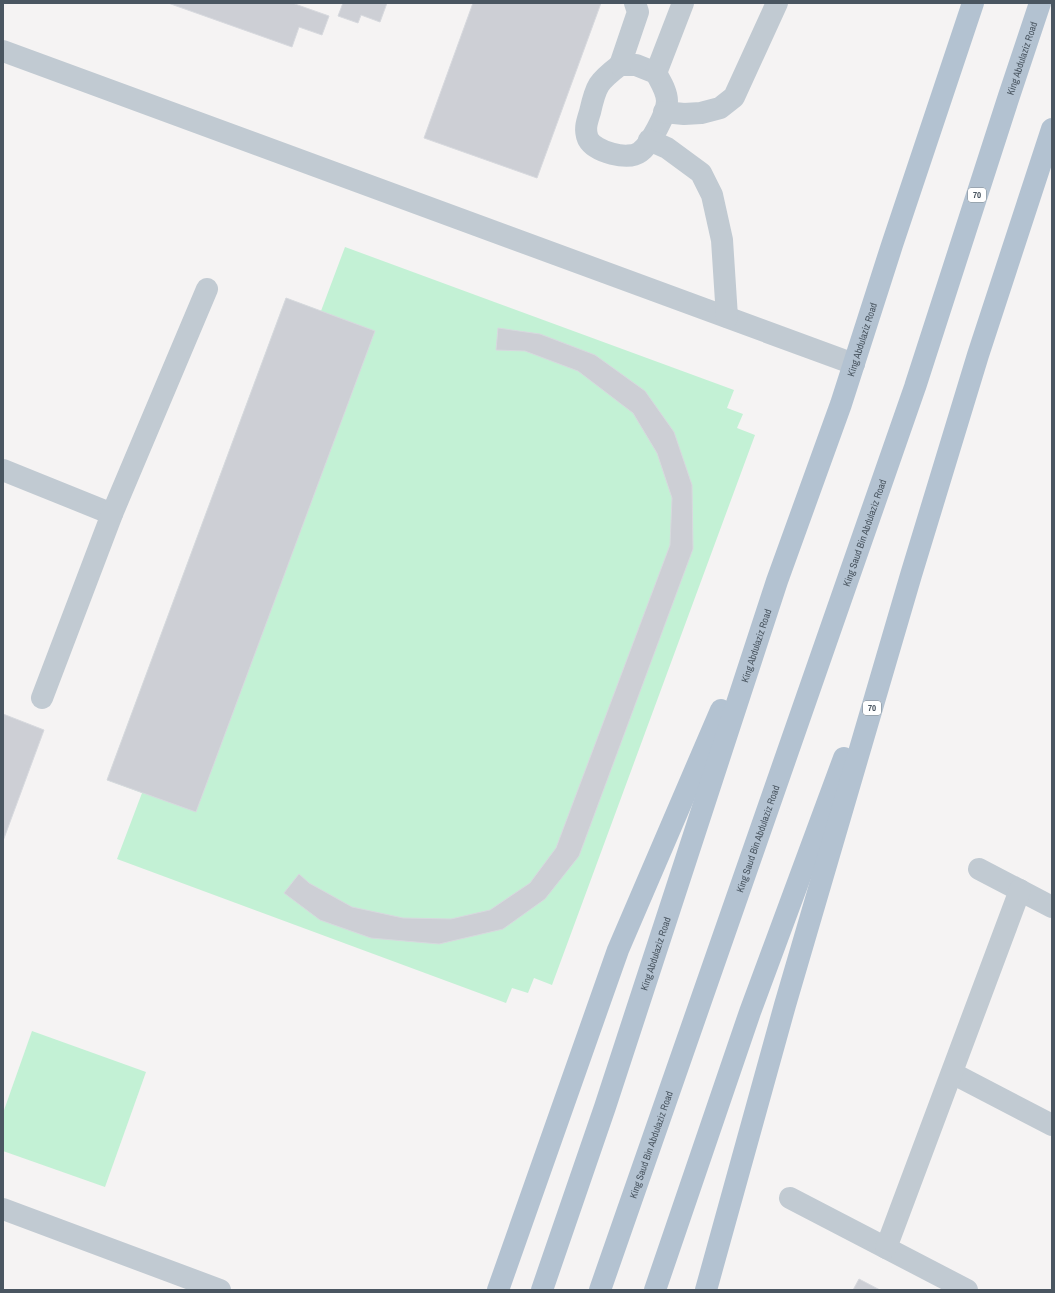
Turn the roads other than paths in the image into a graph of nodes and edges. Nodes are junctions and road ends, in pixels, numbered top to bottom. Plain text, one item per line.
1 (635, 3) edge
2 (683, 3) edge
3 (777, 3) edge
4 (973, 3) edge
5 (1040, 3) edge
6 (3, 51) edge
7 (620, 65) junction
8 (656, 73) junction
9 (664, 112) junction
10 (1051, 135) edge
11 (649, 140) junction
12 (207, 289) dead end
13 (727, 317) junction
14 (854, 364) junction
15 (915, 386) joint
16 (3, 470) edge
17 (112, 514) junction
18 (911, 575) junction
19 (777, 580) junction
20 (42, 698) dead end
21 (979, 869) dead end
22 (1020, 890) junction
23 (1052, 907) edge
24 (952, 1073) junction
25 (1052, 1126) edge
26 (790, 1198) dead end
27 (3, 1209) edge
28 (886, 1248) junction
29 (220, 1290) edge
30 (498, 1290) edge
31 (542, 1290) edge
32 (600, 1290) edge
33 (655, 1290) edge
34 (706, 1290) edge
35 (967, 1290) edge

1 - 7 street
2 - 8 street
3 - 9 street
4 - 14 main road, King Abdulaziz Road
5 - 15 main road, King Abdulaziz Road / 70
6 - 13 street
7 - 8 street
7 - 11 street
8 - 9 street
9 - 11 street
10 - 18 main road, 70
11 - 13 street
12 - 17 street
13 - 14 street
14 - 19 main road, King Abdulaziz Road
15 - 32 main road, King Saud Bin Abdulaziz Road
16 - 17 street
17 - 20 street
18 - 33 main road
18 - 34 main road, 70
19 - 30 main road
19 - 31 main road, King Abdulaziz Road
21 - 22 street
22 - 23 street
22 - 24 street
24 - 25 street
24 - 28 street
26 - 28 street
27 - 29 street
28 - 35 street

